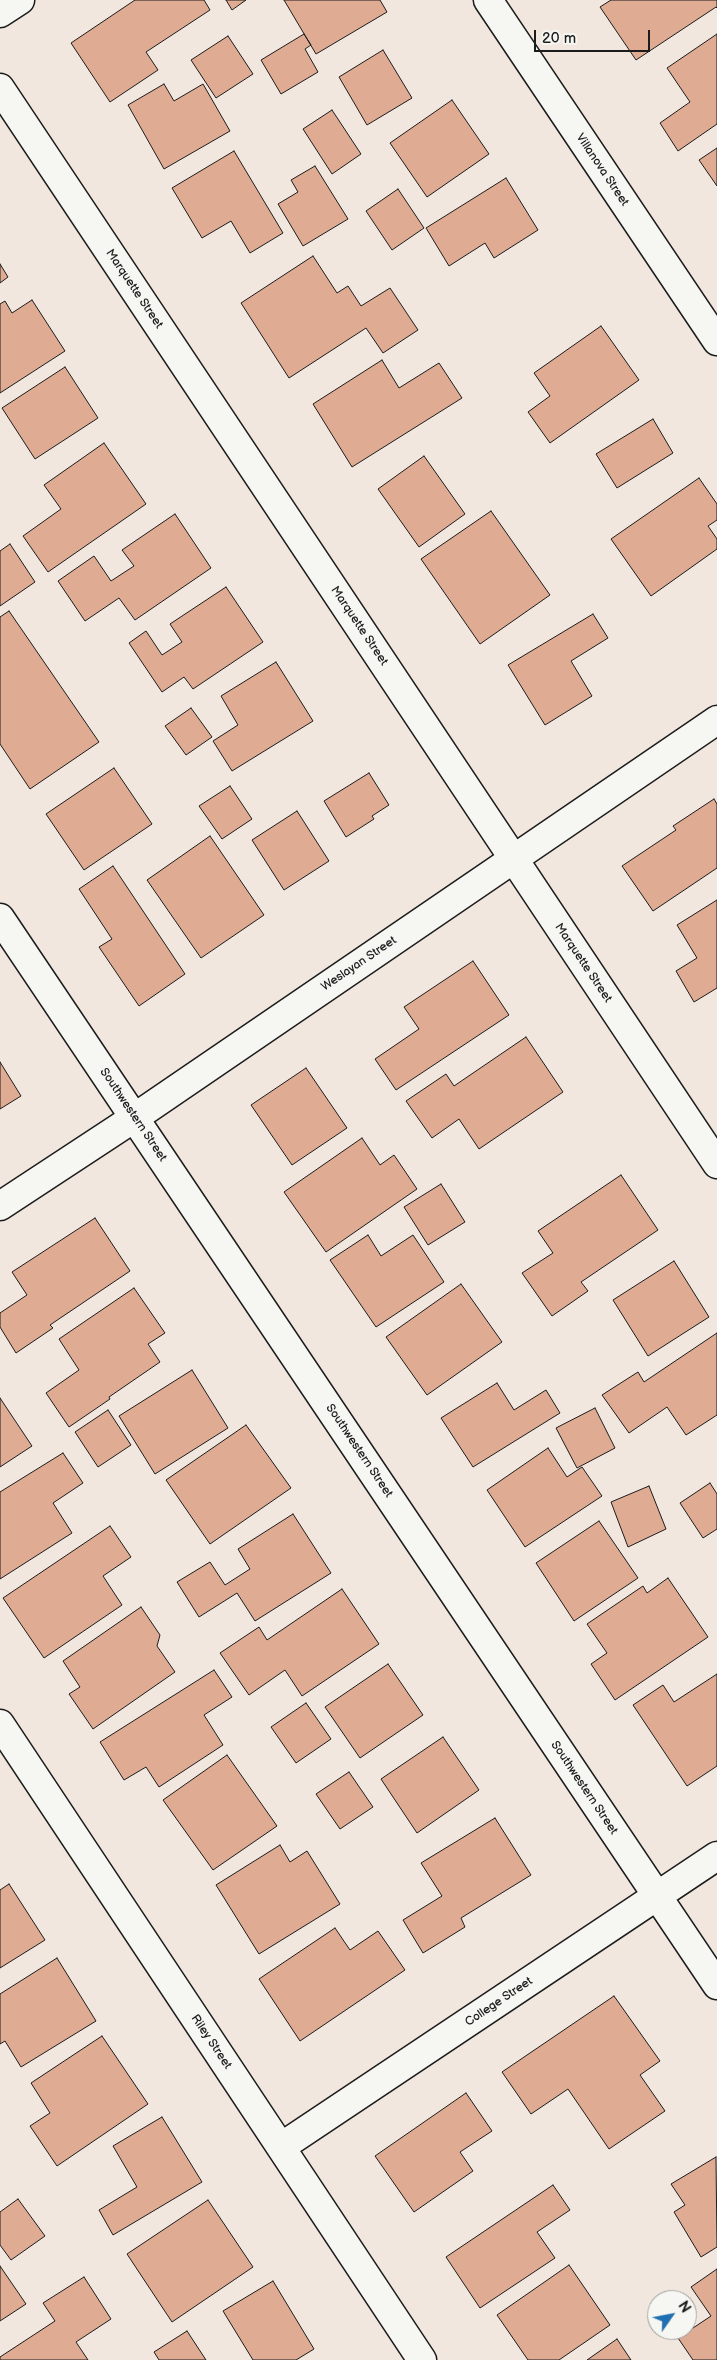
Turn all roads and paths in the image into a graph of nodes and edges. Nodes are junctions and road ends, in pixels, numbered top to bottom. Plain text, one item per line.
1 (20, 0) edge
2 (488, 0) edge
3 (0, 13) edge
4 (0, 88) edge
5 (717, 341) edge
6 (717, 720) edge
7 (514, 859) junction
8 (0, 918) edge
9 (134, 1118) junction
10 (717, 1164) edge
11 (0, 1206) edge
12 (0, 1724) edge
13 (717, 1856) edge
14 (657, 1896) junction
15 (717, 1985) edge
16 (281, 2147) junction
17 (422, 2360) edge

1 - 3 street
2 - 5 street, Villanova Street
4 - 7 street, Marquette Street
6 - 7 street, Weslayan Street
7 - 9 street, Weslayan Street
7 - 10 street, Marquette Street
8 - 9 street, Southwestern Street
9 - 11 street, Weslayan Street
9 - 14 street, Southwestern Street
12 - 16 street, Riley Street
13 - 14 street, College Street
14 - 15 street, Southwestern Street
14 - 16 street, College Street
16 - 17 street, Riley Street

